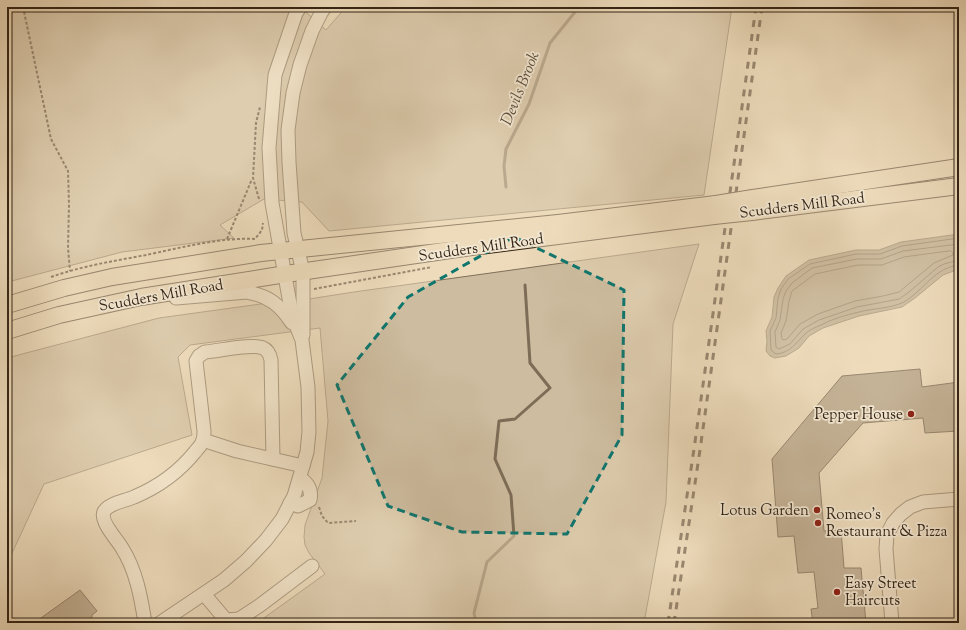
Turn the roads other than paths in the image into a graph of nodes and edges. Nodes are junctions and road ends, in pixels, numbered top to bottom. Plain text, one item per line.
1 (300, 7) edge
2 (325, 7) edge
3 (959, 166) edge
4 (959, 186) edge
5 (752, 205) junction
6 (715, 210) junction
7 (298, 249) junction
8 (280, 251) junction
9 (303, 272) junction
10 (286, 274) junction
11 (141, 297) junction
12 (7, 305) edge
13 (7, 331) edge
14 (302, 340) junction
15 (203, 440) junction
16 (273, 459) junction
17 (303, 466) junction
18 (300, 478) junction
19 (959, 499) edge
20 (290, 503) junction
21 (312, 566) dead end
22 (204, 594) junction
23 (226, 621) edge
24 (145, 623) edge
25 (160, 623) edge
26 (892, 623) edge

1 - 8 street
2 - 7 street
3 - 5 main road, Scudders Mill Road
4 - 5 main road, Scudders Mill Road
5 - 6 main road, Scudders Mill Road, bridge
6 - 7 main road, Scudders Mill Road
6 - 9 main road, Scudders Mill Road
7 - 8 main road, Scudders Mill Road
7 - 9 street
8 - 10 street
8 - 12 main road, Scudders Mill Road
9 - 10 main road, Scudders Mill Road
9 - 14 street
10 - 11 main road, Scudders Mill Road
10 - 14 street
11 - 13 main road, Scudders Mill Road
11 - 14 street
14 - 17 street
15 - 16 street
15 - 16 street
15 - 24 street
16 - 17 street
17 - 18 street
18 - 20 street
18 - 20 street
19 - 26 street
20 - 22 street
21 - 23 street
22 - 23 street
22 - 25 street

